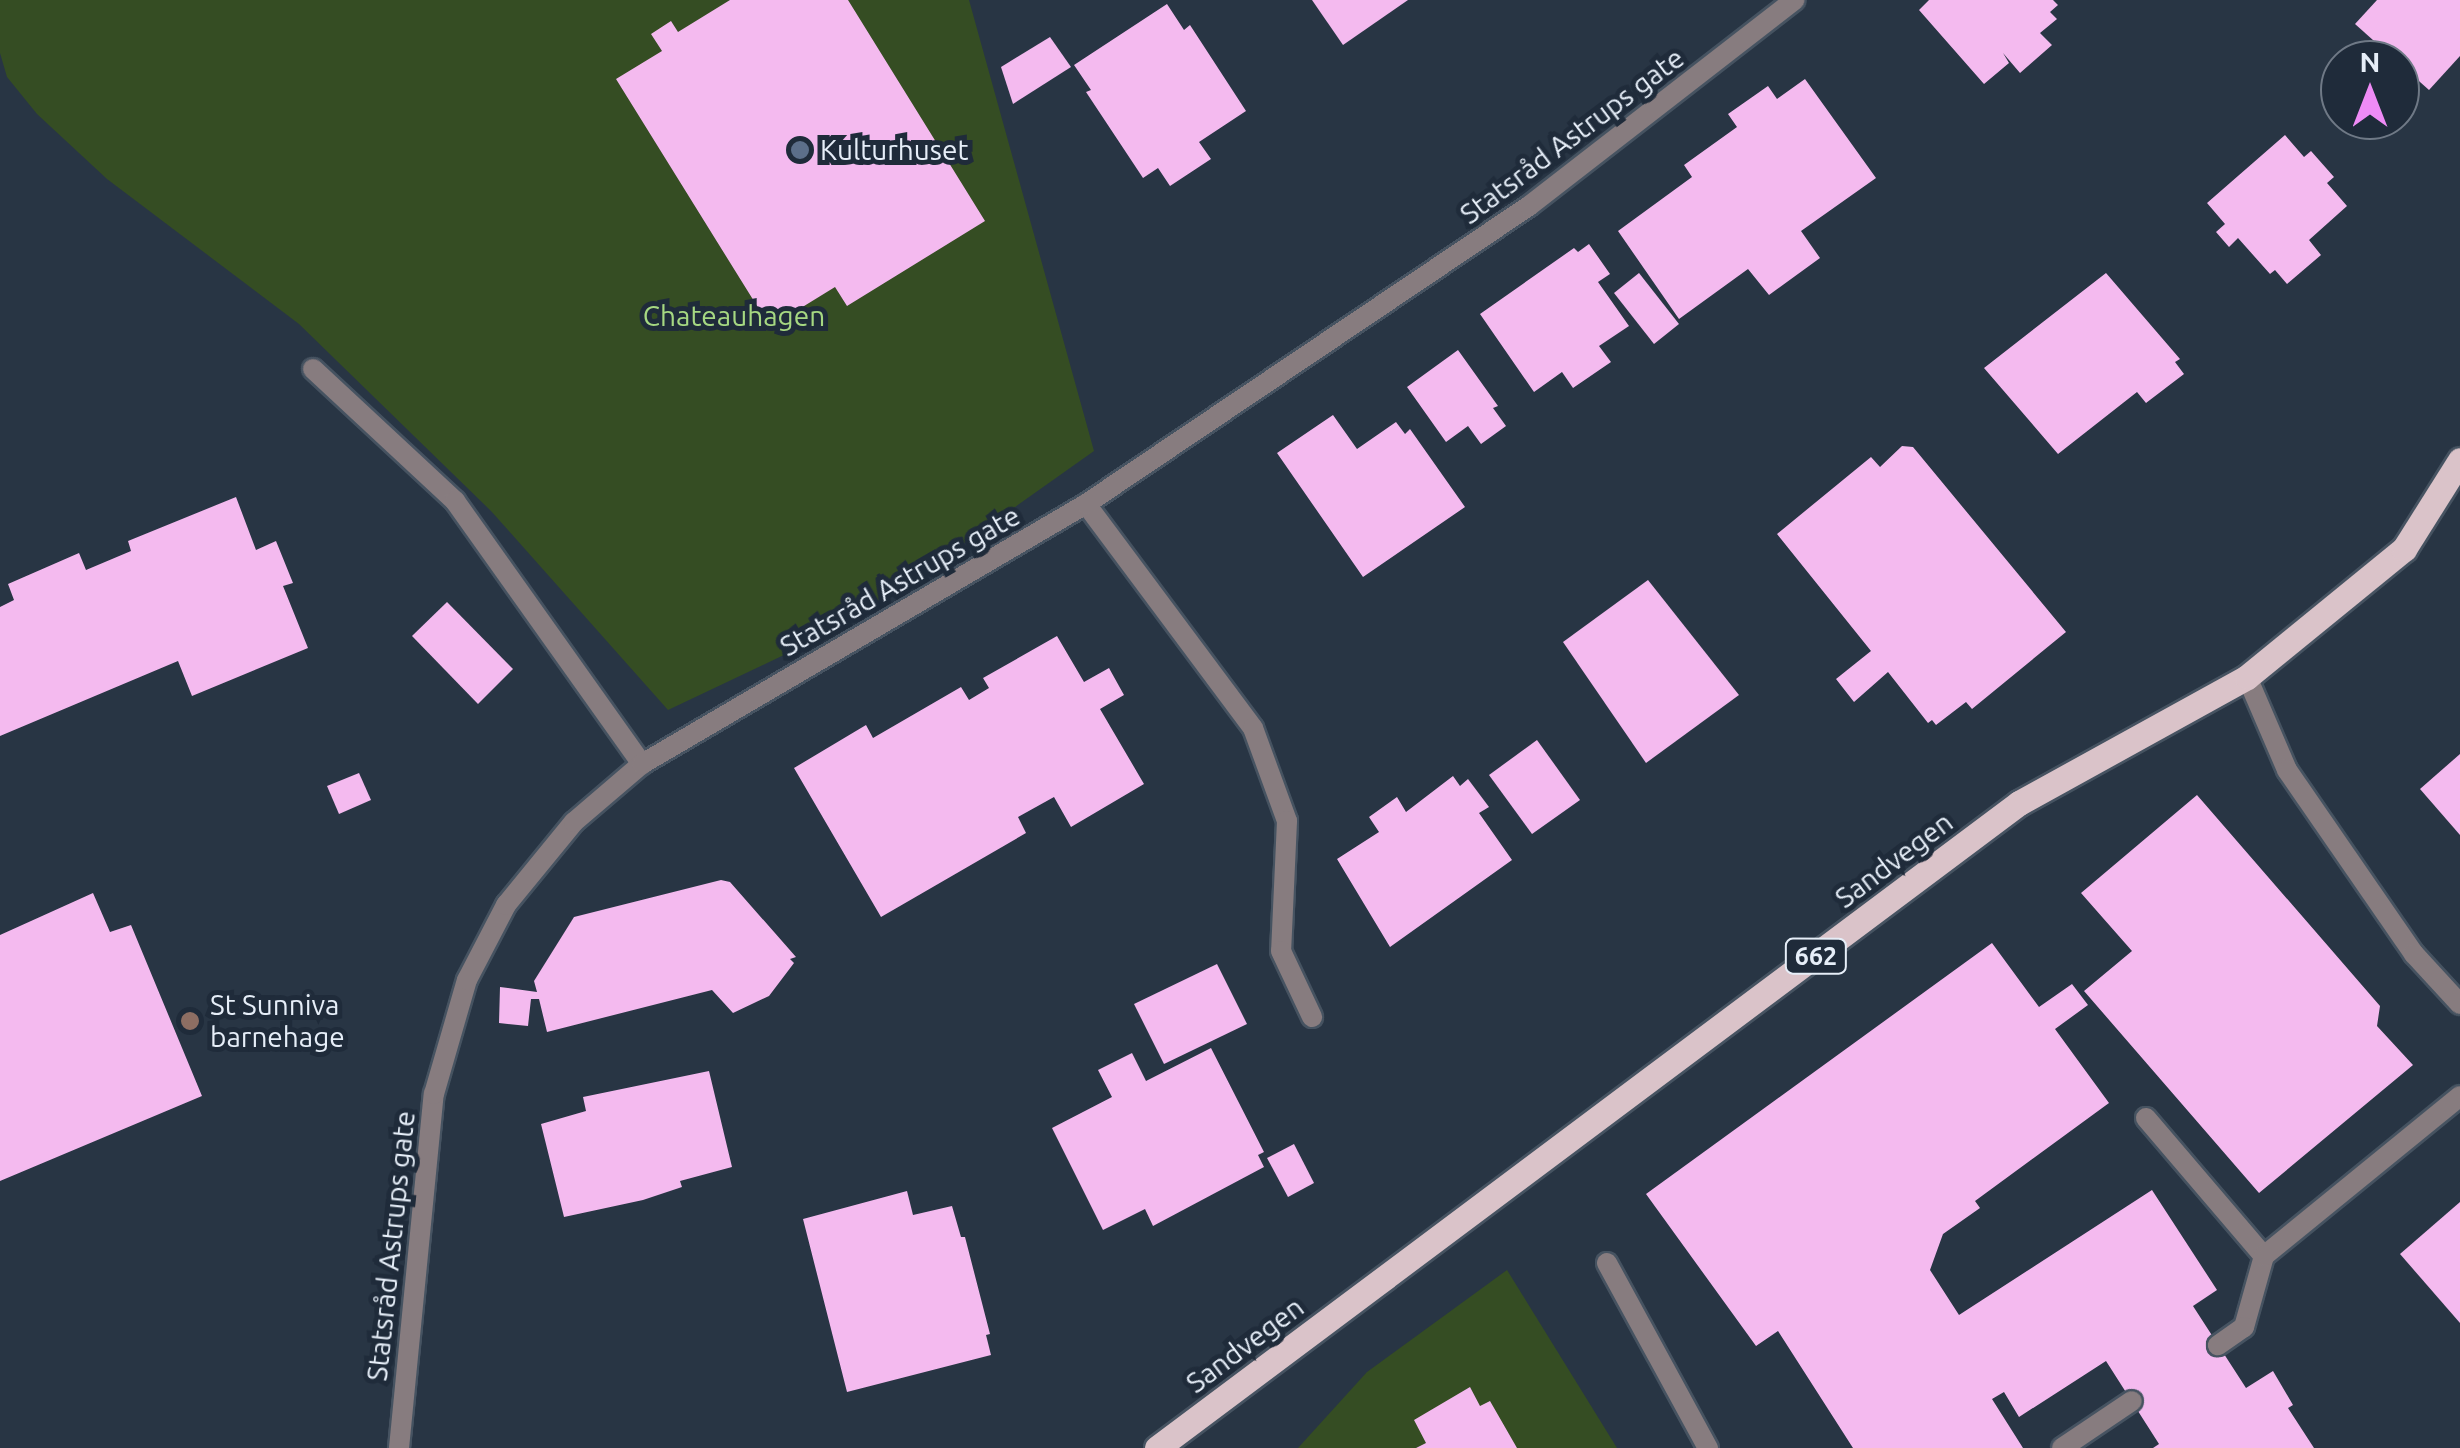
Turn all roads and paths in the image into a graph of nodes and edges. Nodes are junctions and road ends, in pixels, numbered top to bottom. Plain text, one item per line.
1 (1795, 0) edge
2 (312, 369) dead end
3 (2460, 460) edge
4 (1086, 504) junction
5 (2247, 677) junction
6 (642, 764) junction
7 (2460, 1004) edge
8 (1312, 1017) dead end
9 (2460, 1096) edge
10 (2146, 1118) dead end
11 (2264, 1256) junction
12 (1607, 1263) dead end
13 (2218, 1345) dead end
14 (2132, 1401) dead end
15 (399, 1448) edge
16 (1157, 1448) edge
17 (1708, 1448) edge
18 (2062, 1448) edge

1 - 4 street, Statsråd Astrups gate
2 - 6 street
3 - 5 main road, Sandvegen / 662
4 - 6 street, Statsråd Astrups gate
4 - 8 street
5 - 7 street
5 - 16 main road, Sandvegen / 662
6 - 15 street, Statsråd Astrups gate
9 - 11 street
10 - 11 street
11 - 13 street
12 - 17 street
14 - 18 street

